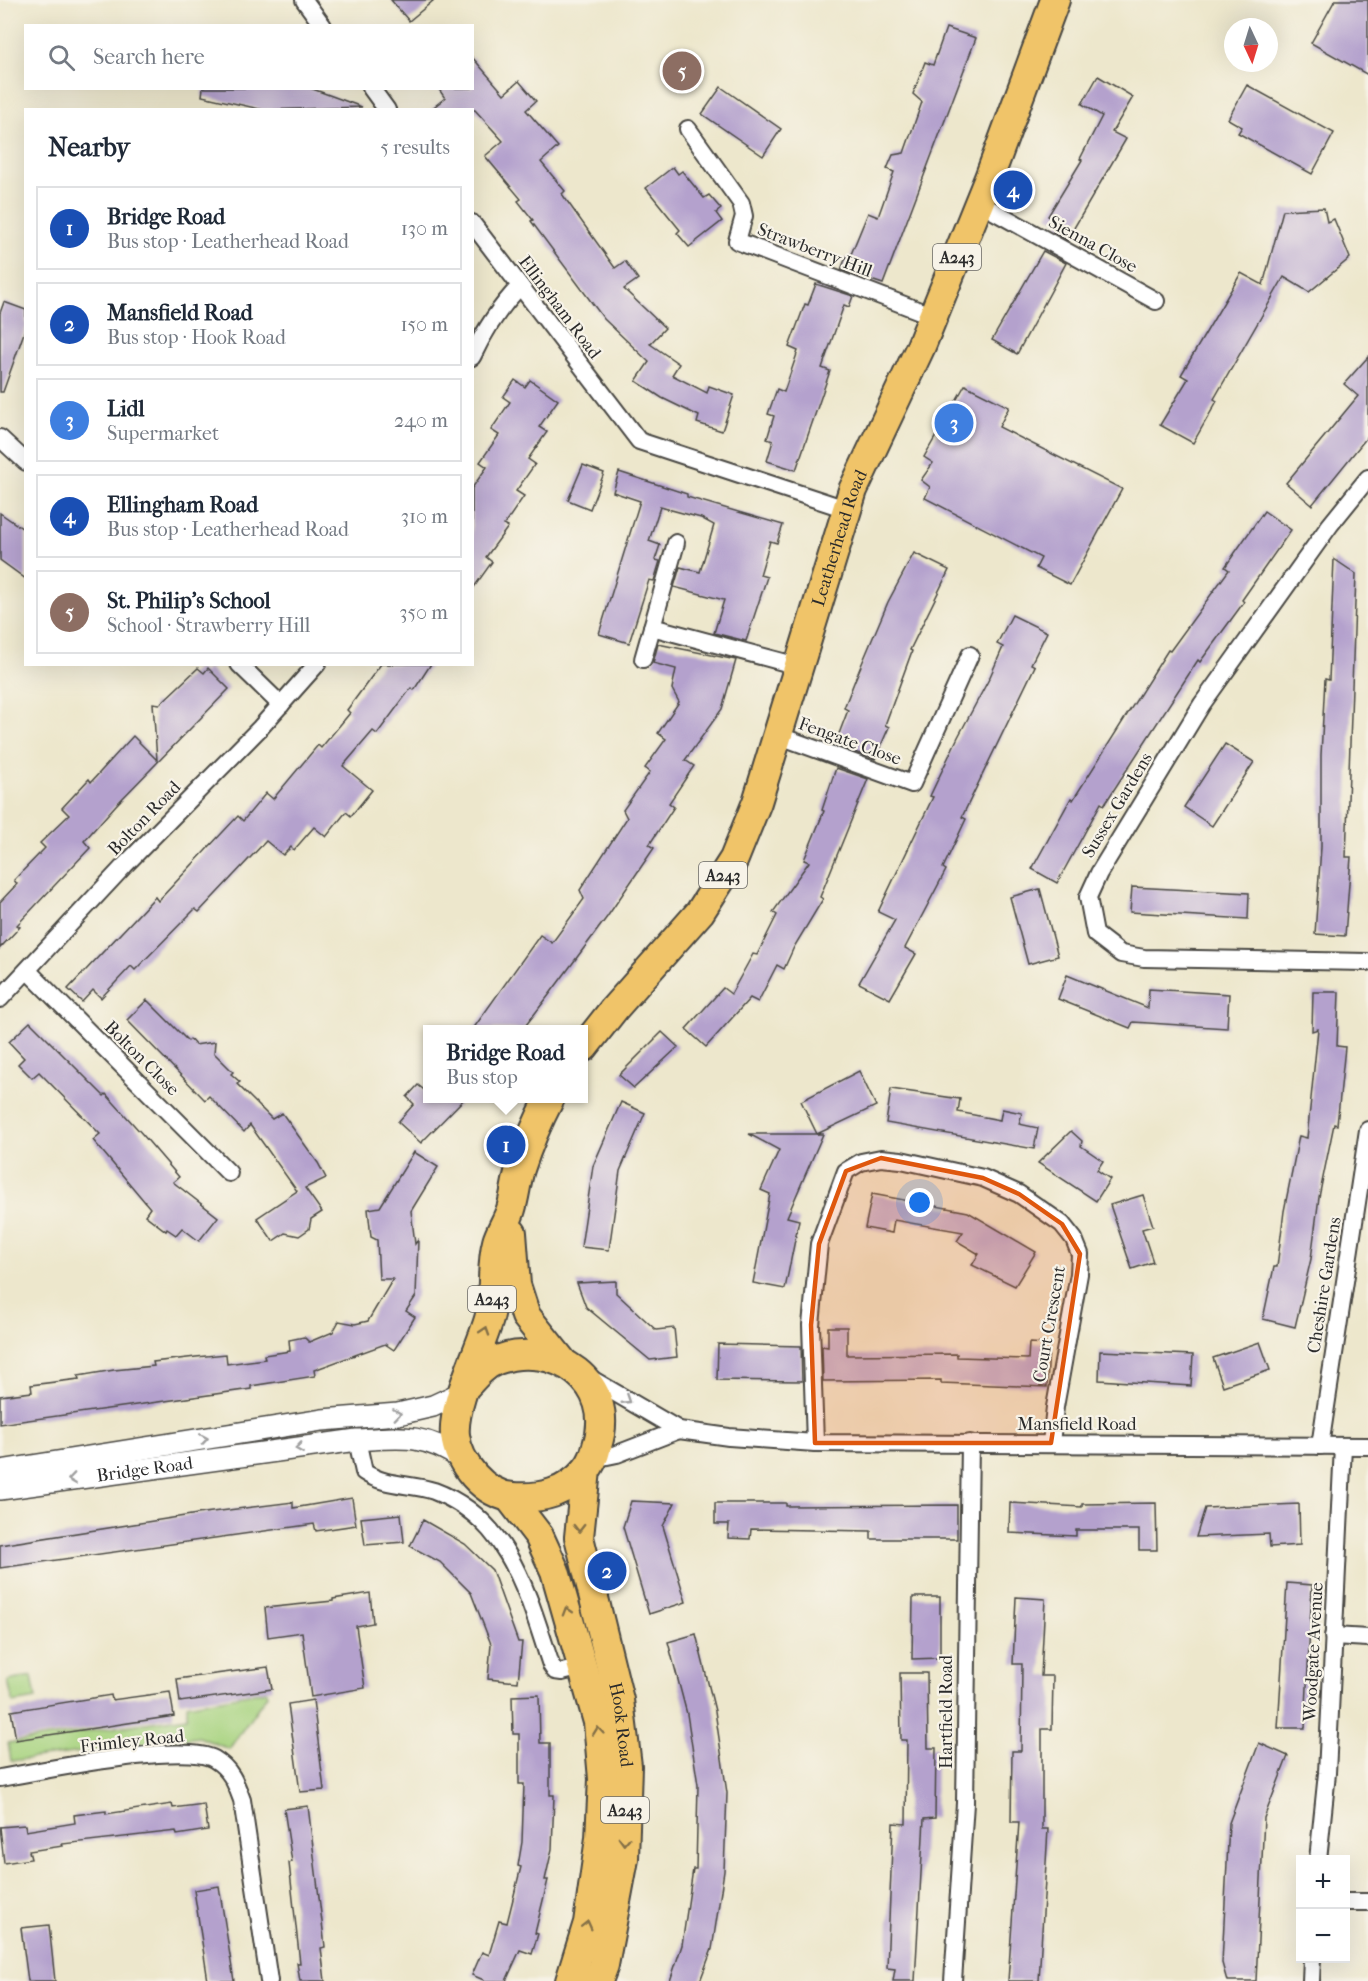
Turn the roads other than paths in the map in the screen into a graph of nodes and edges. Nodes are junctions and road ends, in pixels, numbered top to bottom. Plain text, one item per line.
1 (304, 0) edge
2 (1055, 0) edge
3 (322, 24) edge
4 (372, 90) edge
5 (386, 108) edge
6 (688, 129) dead end
7 (979, 202) junction
8 (474, 226) edge
9 (520, 286) junction
10 (1156, 301) dead end
11 (933, 316) junction
12 (474, 353) edge
13 (0, 438) edge
14 (24, 460) edge
15 (1368, 478) edge
16 (846, 508) junction
17 (676, 543) dead end
18 (652, 627) junction
19 (970, 655) dead end
20 (643, 659) dead end
21 (242, 666) edge
22 (314, 666) edge
23 (798, 666) junction
24 (280, 705) junction
25 (777, 735) junction
26 (1368, 962) edge
27 (28, 971) junction
28 (0, 999) edge
29 (588, 1042) edge
30 (547, 1103) edge
31 (1368, 1130) edge
32 (229, 1173) dead end
33 (511, 1210) junction
34 (569, 1366) junction
35 (465, 1389) junction
36 (679, 1430) junction
37 (357, 1440) junction
38 (815, 1443) junction
39 (970, 1443) junction
40 (1051, 1443) junction
41 (1320, 1446) junction
42 (1343, 1446) junction
43 (1368, 1446) edge
44 (463, 1460) junction
45 (590, 1465) junction
46 (0, 1471) edge
47 (0, 1489) edge
48 (509, 1497) junction
49 (1333, 1636) junction
50 (1368, 1638) edge
51 (584, 1667) junction
52 (0, 1778) edge
53 (1319, 1855) edge
54 (1350, 1902) edge
55 (1368, 1902) edge
56 (1312, 1963) edge
57 (268, 1981) edge
58 (570, 1981) edge
59 (598, 1981) edge
60 (953, 1981) edge
61 (1311, 1981) edge

1 - 3 street
2 - 7 highway, Leatherhead Road / A243
4 - 5 street
6 - 11 street, Strawberry Hill
7 - 10 street, Sienna Close
7 - 11 highway, Leatherhead Road / A243
8 - 9 street, Ellingham Road
9 - 12 street
9 - 16 street, Ellingham Road
11 - 16 highway, Leatherhead Road / A243
13 - 14 street
15 - 26 street, Sussex Gardens
16 - 23 highway, Leatherhead Road / A243
17 - 18 street
18 - 20 street
18 - 23 street
19 - 25 street, Fengate Close
21 - 24 street
22 - 24 street, Bolton Road
23 - 25 highway, Leatherhead Road / A243
24 - 27 street, Bolton Road
25 - 29 highway, Leatherhead Road / A243
27 - 28 street, Bolton Road
27 - 32 street, Bolton Close
30 - 33 highway, A243
31 - 41 street, Cheshire Gardens
33 - 34 highway, A243
35 -> 33 highway, A243
34 - 35 highway
34 -> 36 street, Mansfield Road
34 - 45 highway, A243
35 - 44 highway, A243
46 -> 35 street, Bridge Road
36 - 38 street, Mansfield Road
36 - 45 street, Mansfield Road
37 - 44 street, Bridge Road
37 -> 47 street, Bridge Road
37 - 51 street
38 - 39 street, Mansfield Road
38 - 40 street, Court Crescent
39 - 40 street, Mansfield Road
39 - 60 street, Hartfield Road
40 - 41 street, Mansfield Road
41 - 42 street, Mansfield Road
42 - 43 street, Mansfield Road
42 - 49 street, Woodgate Avenue
44 - 48 highway, A243
45 - 48 highway, A243
45 -> 59 highway, Hook Road / A243
51 -> 48 highway, Hook Road / A243
49 - 50 street
49 - 53 street, Woodgate Avenue
58 -> 51 highway, Hook Road / A243
52 - 57 street, Frimley Road
54 - 55 street
56 - 61 street

